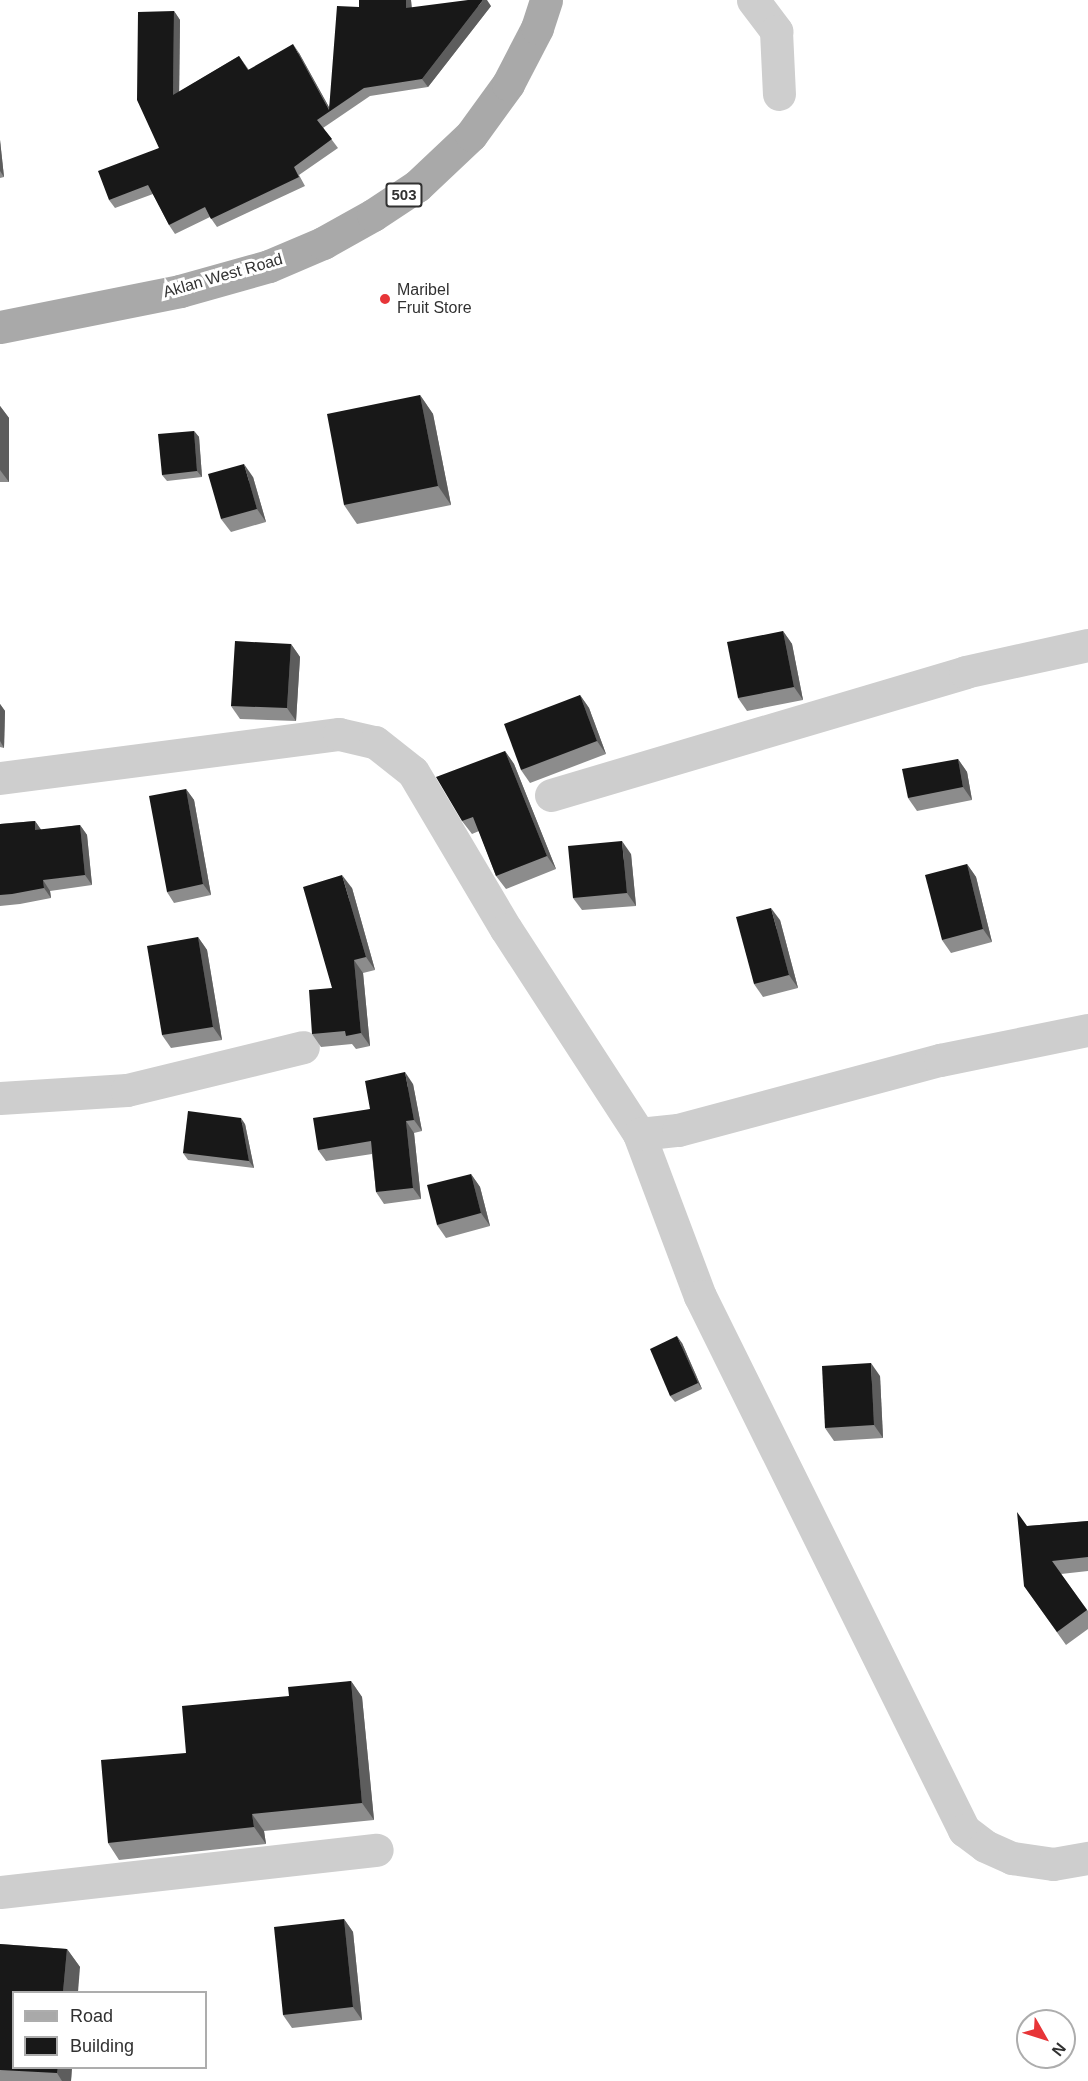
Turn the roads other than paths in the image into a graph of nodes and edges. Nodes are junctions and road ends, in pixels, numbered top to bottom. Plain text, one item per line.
1 (546, 0) edge
2 (753, 0) edge
3 (780, 94) dead end
4 (0, 327) edge
5 (1088, 645) edge
6 (0, 778) edge
7 (551, 795) dead end
8 (1088, 1030) edge
9 (303, 1047) dead end
10 (0, 1098) edge
11 (639, 1134) junction
12 (376, 1850) dead end
13 (1088, 1858) edge
14 (0, 1892) edge

1 - 4 main road, Aklan West Road / 503
2 - 3 street
5 - 7 street
6 - 11 street
8 - 11 street
9 - 10 street
11 - 13 street
12 - 14 street

